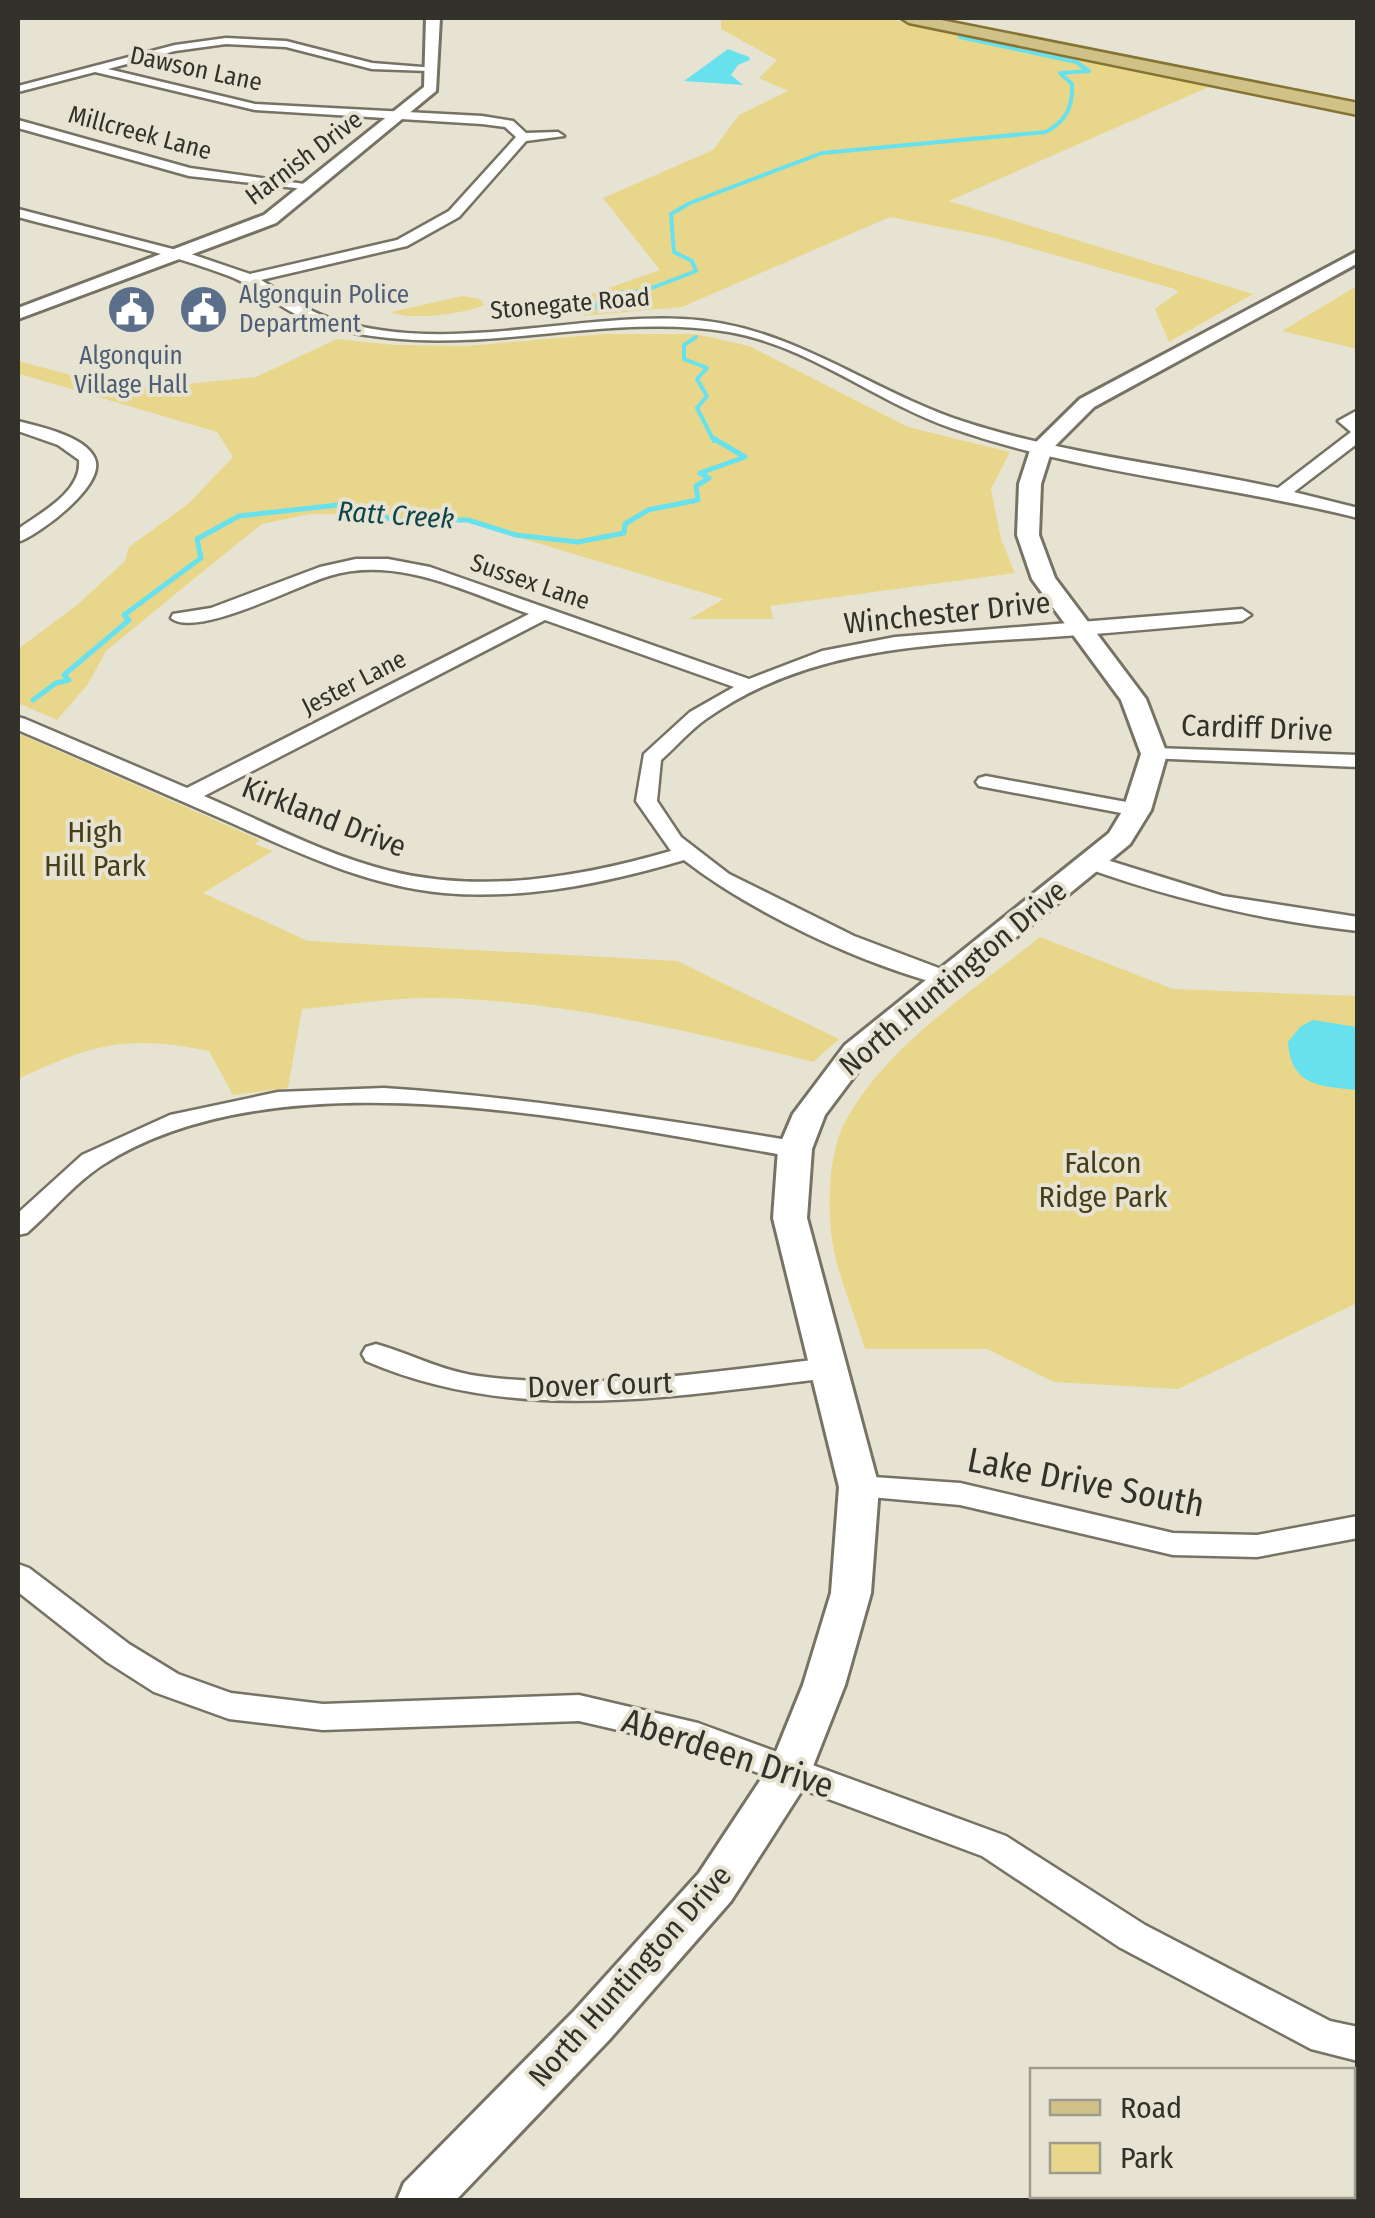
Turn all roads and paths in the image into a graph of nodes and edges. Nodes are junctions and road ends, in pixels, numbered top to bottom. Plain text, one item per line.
1 (433, 18) edge
2 (909, 18) edge
3 (940, 18) edge
4 (429, 68) junction
5 (95, 69) junction
6 (18, 90) edge
7 (1358, 106) edge
8 (404, 114) junction
9 (18, 124) edge
10 (523, 136) junction
11 (558, 136) dead end
12 (313, 186) junction
13 (18, 213) edge
14 (176, 256) junction
15 (1358, 256) edge
16 (248, 278) junction
17 (18, 313) edge
18 (1358, 415) edge
19 (18, 426) edge
20 (1358, 432) edge
21 (1042, 447) junction
22 (1284, 491) junction
23 (1358, 513) edge
24 (22, 530) edge
25 (543, 614) junction
26 (1242, 615) dead end
27 (180, 618) dead end
28 (1080, 630) junction
29 (747, 685) junction
30 (18, 723) edge
31 (1154, 754) junction
32 (1358, 760) edge
33 (986, 782) dead end
34 (188, 796) junction
35 (1138, 810) junction
36 (683, 854) junction
37 (1091, 862) junction
38 (1358, 924) edge
39 (944, 978) junction
40 (795, 1149) junction
41 (18, 1227) edge
42 (376, 1354) dead end
43 (830, 1368) junction
44 (859, 1486) junction
45 (1358, 1527) edge
46 (18, 1576) edge
47 (790, 1771) junction
48 (1358, 2044) edge
49 (422, 2200) edge

1 - 4 street, Harnish Drive
2 - 7 main road
3 - 7 main road
4 - 5 street
4 - 8 street, Harnish Drive
5 - 6 street
5 - 8 street, Dawson Lane
8 - 10 street, Dawson Lane
8 - 12 street, Harnish Drive
9 - 12 street, Millcreek Lane
10 - 11 street, Dawson Lane
10 - 16 street
12 - 14 street, Harnish Drive
13 - 14 street, Stonegate Road
14 - 16 street, Stonegate Road
14 - 17 street, Harnish Drive
15 - 21 street
16 - 21 street, Stonegate Road
18 - 20 street
19 - 24 street
20 - 22 street
21 - 22 street, Stonegate Road
21 - 28 street
22 - 23 street, Stonegate Road
25 - 27 street, Sussex Lane
25 - 29 street, Sussex Lane
25 - 34 street, Jester Lane
26 - 28 street, Winchester Drive
28 - 29 street, Winchester Drive
28 - 31 street
29 - 36 street, Winchester Drive
30 - 34 street, Kirkland Drive
31 - 32 street, Cardiff Drive
31 - 35 street, North Huntington Drive
33 - 35 street
34 - 36 street, Kirkland Drive
35 - 37 street, North Huntington Drive
36 - 39 street, Winchester Drive
37 - 38 street
37 - 39 street, North Huntington Drive
39 - 40 street, North Huntington Drive
40 - 41 street
40 - 43 street, North Huntington Drive
42 - 43 street, Dover Court
43 - 44 street, North Huntington Drive
44 - 45 street, Lake Drive South
44 - 47 street, North Huntington Drive
46 - 47 street, Aberdeen Drive
47 - 48 street, Aberdeen Drive
47 - 49 street, North Huntington Drive

